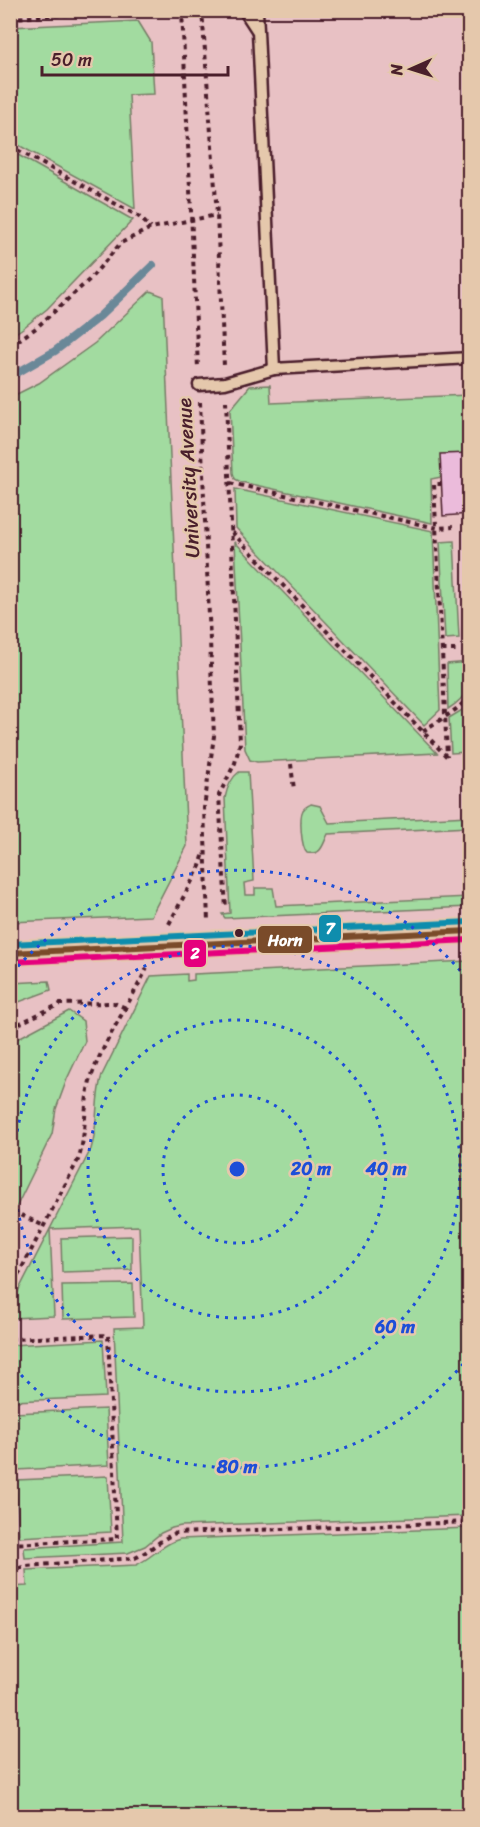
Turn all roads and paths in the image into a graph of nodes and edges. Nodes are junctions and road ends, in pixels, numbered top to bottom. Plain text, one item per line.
1 (141, 10) edge
2 (182, 10) edge
3 (202, 10) edge
4 (244, 10) edge
5 (257, 10) edge
6 (92, 12) edge
7 (10, 18) edge
8 (258, 31) junction
9 (10, 146) edge
10 (217, 215) junction
11 (191, 220) junction
12 (151, 228) junction
13 (10, 346) edge
14 (470, 358) edge
15 (274, 369) junction
16 (225, 383) junction
17 (199, 385) junction
18 (230, 483) junction
19 (442, 484) dead end
20 (453, 527) dead end
21 (437, 528) junction
22 (232, 531) junction
23 (442, 650) junction
24 (459, 650) dead end
25 (470, 694) edge
26 (446, 715) junction
27 (423, 731) junction
28 (291, 764) dead end
29 (294, 789) dead end
30 (205, 849) junction
31 (226, 909) dead end
32 (170, 922) dead end
33 (470, 931) edge
34 (209, 944) junction
35 (10, 953) edge
36 (145, 972) dead end
37 (126, 1008) junction
38 (10, 1028) edge
39 (21, 1215) dead end
40 (44, 1226) junction
41 (10, 1291) edge
42 (10, 1339) edge
43 (10, 1496) edge
44 (470, 1522) edge
45 (12, 1544) edge
46 (13, 1571) edge

1 - 6 path
2 - 11 path, University Avenue
3 - 10 path
4 - 8 lane
5 - 8 lane
6 - 7 path
8 - 15 lane
9 - 12 path
10 - 11 path
10 - 16 path
11 - 12 path
11 - 17 path, University Avenue
12 - 13 path
14 - 15 lane
15 - 16 lane
16 - 17 lane
16 - 18 path
17 - 30 path, University Avenue
18 - 21 path
18 - 22 path
19 - 21 path
20 - 21 path
21 - 23 path
22 - 27 path
22 - 31 path
23 - 24 path
23 - 26 path
25 - 26 path
26 - 27 path
26 - 27 path
28 - 29 path
30 - 32 path
30 - 34 path, University Avenue
33 - 34 street
34 - 35 street
36 - 37 path
37 - 38 path
37 - 40 path
39 - 40 path
40 - 41 path
42 - 45 path
43 - 45 path
44 - 46 path
45 - 46 path

